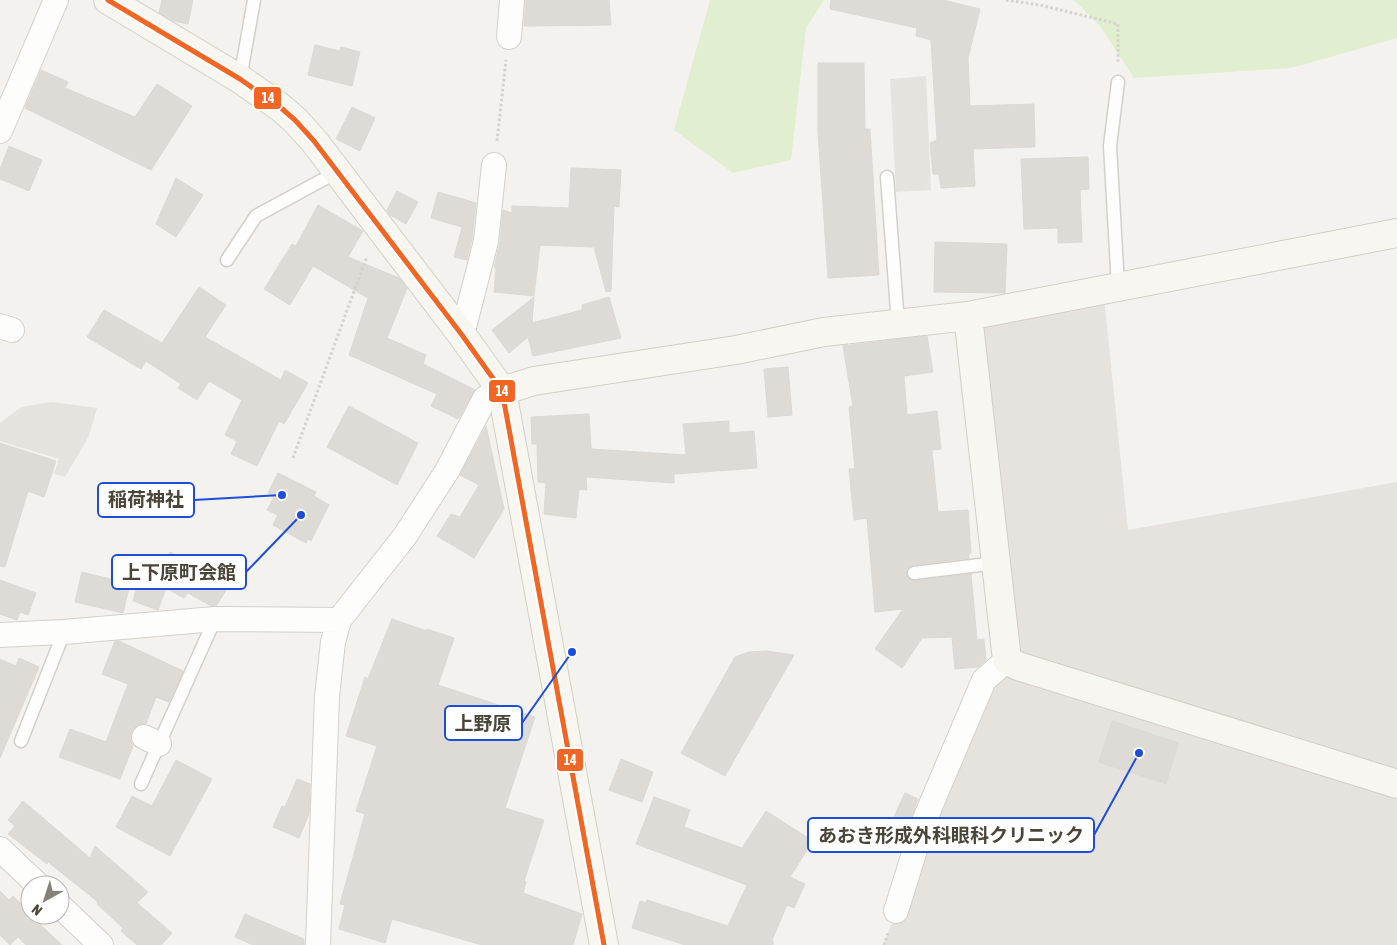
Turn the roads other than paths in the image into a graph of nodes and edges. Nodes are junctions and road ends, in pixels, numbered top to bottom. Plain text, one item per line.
1 (56, 0) edge
2 (254, 0) edge
3 (512, 0) edge
4 (122, 4) edge
5 (508, 37) road end
6 (240, 80) junction
7 (1118, 82) road end
8 (0, 131) edge
9 (494, 165) dead end
10 (337, 172) junction
11 (888, 177) dead end
12 (1397, 233) edge
13 (227, 260) dead end
14 (1118, 286) junction
15 (968, 316) junction
16 (898, 324) junction
17 (462, 335) junction
18 (502, 391) junction
19 (996, 563) junction
20 (914, 573) dead end
21 (215, 619) junction
22 (339, 620) junction
23 (64, 632) junction
24 (0, 635) edge
25 (1007, 660) junction
26 (21, 741) dead end
27 (141, 784) dead end
28 (1397, 784) edge
29 (0, 849) edge
30 (27, 875) edge
31 (896, 911) dead end
32 (70, 916) edge
33 (101, 945) edge
34 (318, 945) edge
35 (604, 945) edge

1 - 8 street
2 - 6 lane
3 - 5 street
4 - 6 street
6 - 10 street
7 - 14 lane
9 - 17 street
10 - 13 lane
10 - 17 street
11 - 16 lane
12 - 14 street
14 - 15 street
15 - 16 street
15 - 19 street
16 - 18 street
17 - 18 street
18 - 22 street
18 - 35 street
19 - 20 lane
19 - 25 street
21 - 22 street
21 - 23 street
21 - 27 lane
22 - 34 street
23 - 24 street
23 - 26 lane
25 - 28 street
25 - 31 street
29 - 30 street
32 - 33 street

